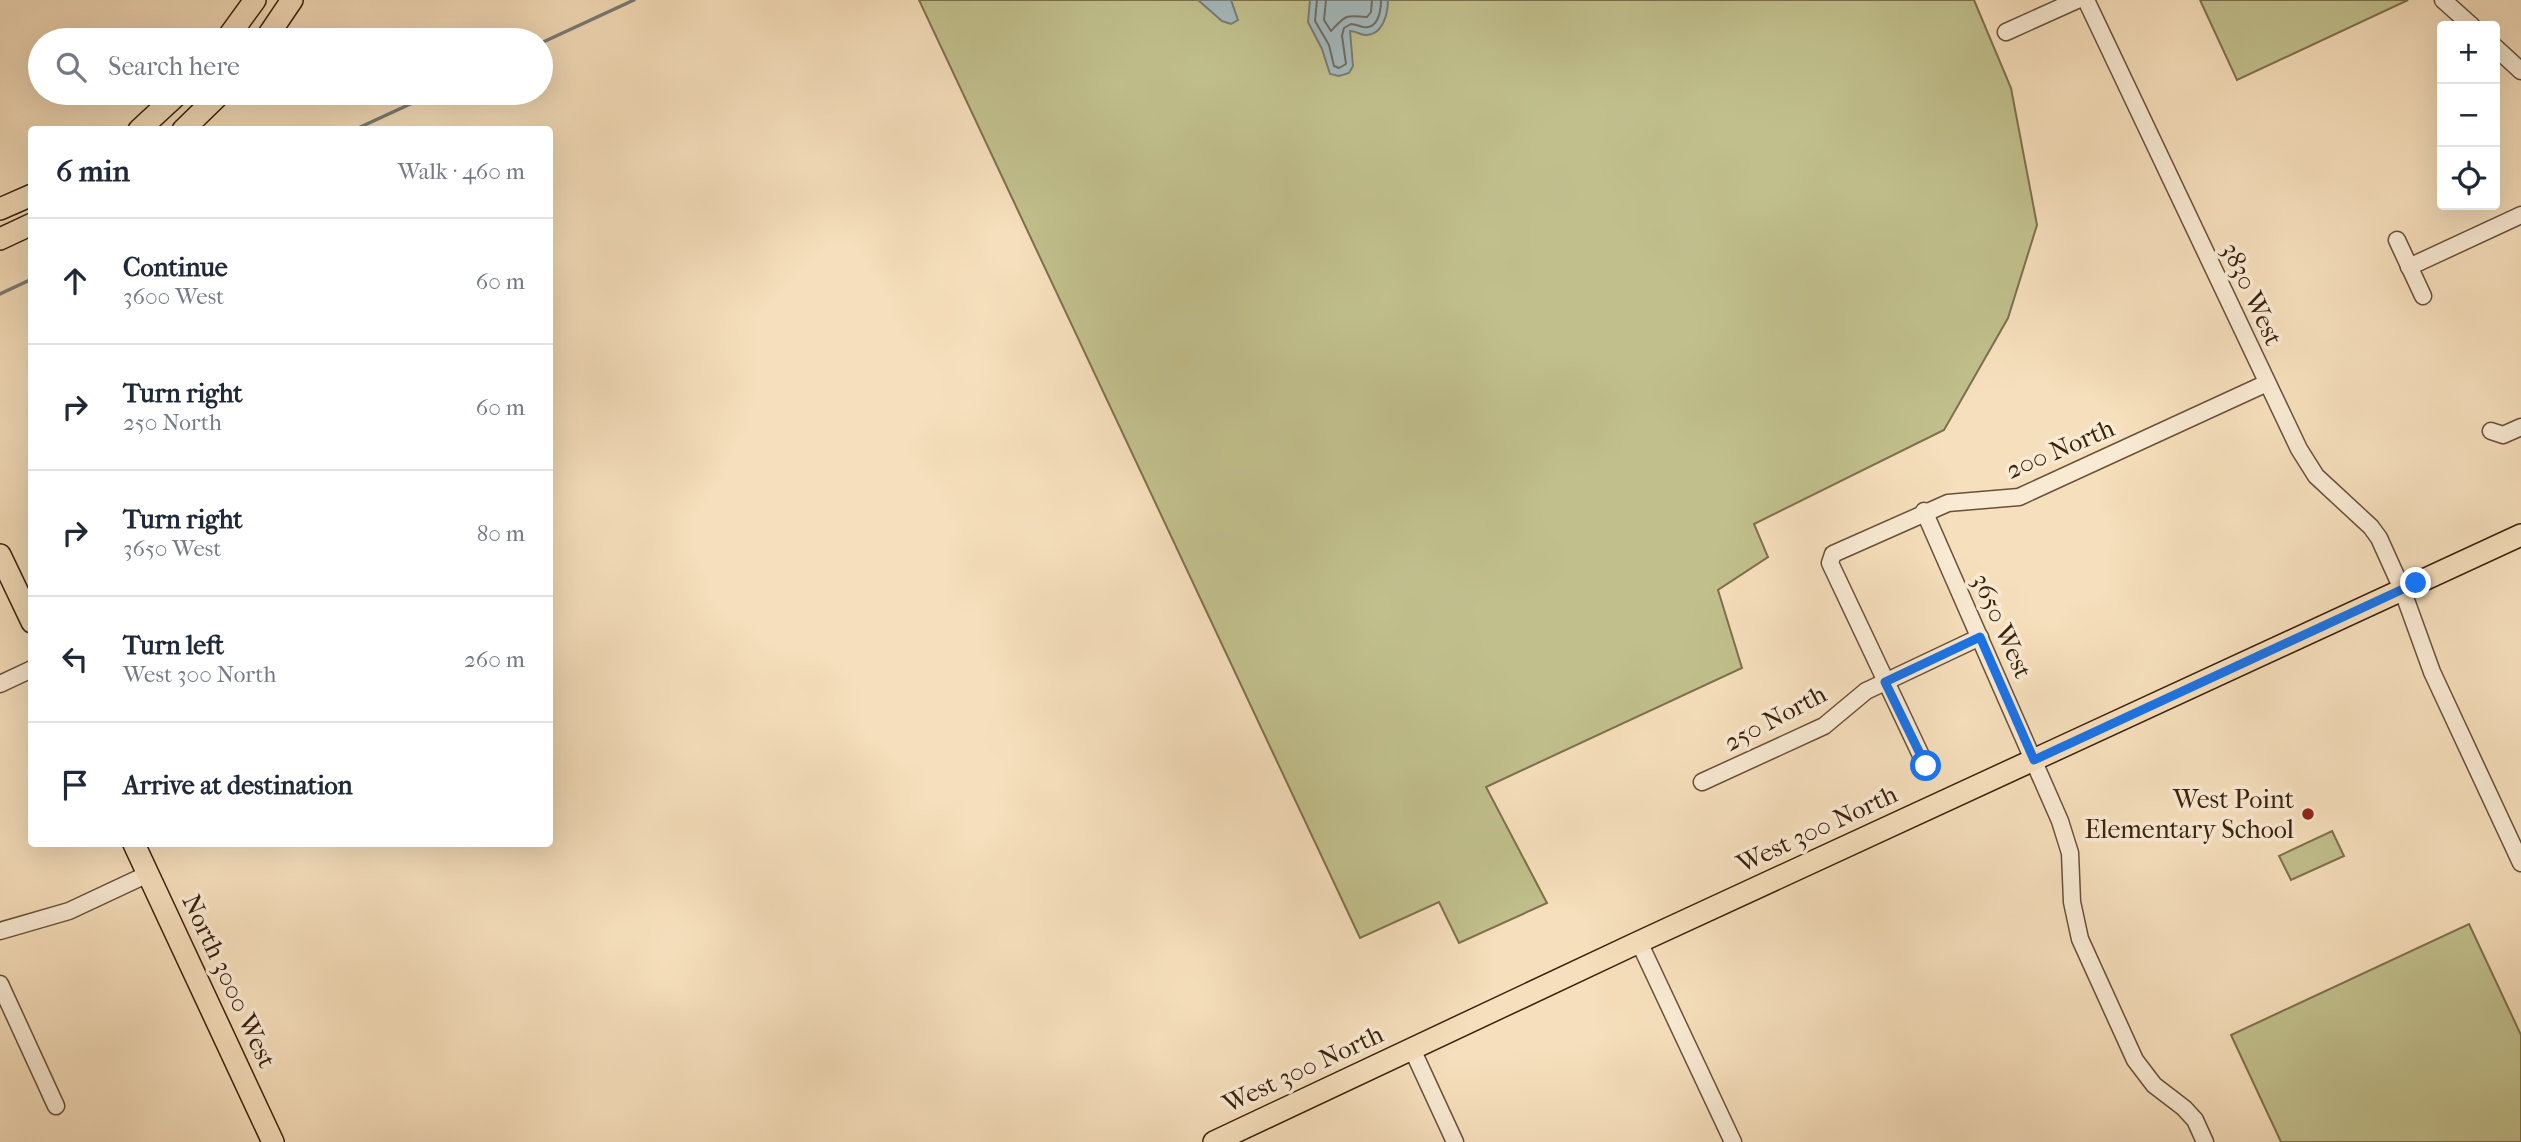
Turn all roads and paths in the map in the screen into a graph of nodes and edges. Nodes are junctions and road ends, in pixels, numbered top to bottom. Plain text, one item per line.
1 (255, 0) edge
2 (292, 0) edge
3 (2077, 0) edge
4 (2086, 0) edge
5 (2443, 0) edge
6 (2466, 21) edge
7 (235, 28) edge
8 (273, 28) edge
9 (2006, 32) dead end
10 (2500, 52) edge
11 (2521, 71) edge
12 (166, 105) edge
13 (209, 105) edge
14 (143, 126) edge
15 (187, 126) edge
16 (28, 197) edge
17 (0, 209) edge
18 (2521, 215) edge
19 (28, 226) edge
20 (0, 239) edge
21 (2397, 240) dead end
22 (2409, 267) junction
23 (2423, 296) dead end
24 (2267, 383) junction
25 (2521, 426) edge
26 (2491, 431) dead end
27 (1924, 512) junction
28 (2521, 536) edge
29 (0, 555) edge
30 (2402, 589) junction
31 (28, 614) edge
32 (1980, 637) junction
33 (28, 671) edge
34 (1885, 682) junction
35 (0, 684) edge
36 (2034, 760) junction
37 (1926, 766) dead end
38 (1702, 782) dead end
39 (135, 847) edge
40 (2521, 863) edge
41 (148, 874) junction
42 (0, 931) edge
43 (1639, 942) junction
44 (0, 984) edge
45 (1412, 1049) junction
46 (56, 1106) dead end
47 (273, 1142) edge
48 (1214, 1142) edge
49 (1455, 1142) edge
50 (1734, 1142) edge
51 (2205, 1142) edge

1 - 7 main road
2 - 8 main road
3 - 9 street
4 - 24 street, 3830 West
5 - 6 street
10 - 11 street
12 - 14 main road
13 - 15 main road
16 - 17 main road
18 - 22 street
19 - 20 main road
21 - 22 street
22 - 23 street
24 - 27 street, 200 North
24 - 30 street, 3830 West
25 - 26 street
27 - 32 street, 3650 West
27 - 34 street, 200 North
28 - 30 main road, West 300 North
29 - 31 main road
30 - 36 main road, West 300 North
30 - 40 street, 3830 West
32 - 34 street, 250 North
32 - 36 street, 3650 West
33 - 35 street
34 - 37 street
34 - 38 street, 250 North
36 - 43 main road, West 300 North
36 - 51 street, 3650 West
39 - 41 main road, North 3000 West
41 - 42 street
41 - 47 main road, North 3000 West
43 - 45 main road, West 300 North
43 - 50 street
44 - 46 street
45 - 48 main road, West 300 North
45 - 49 street

